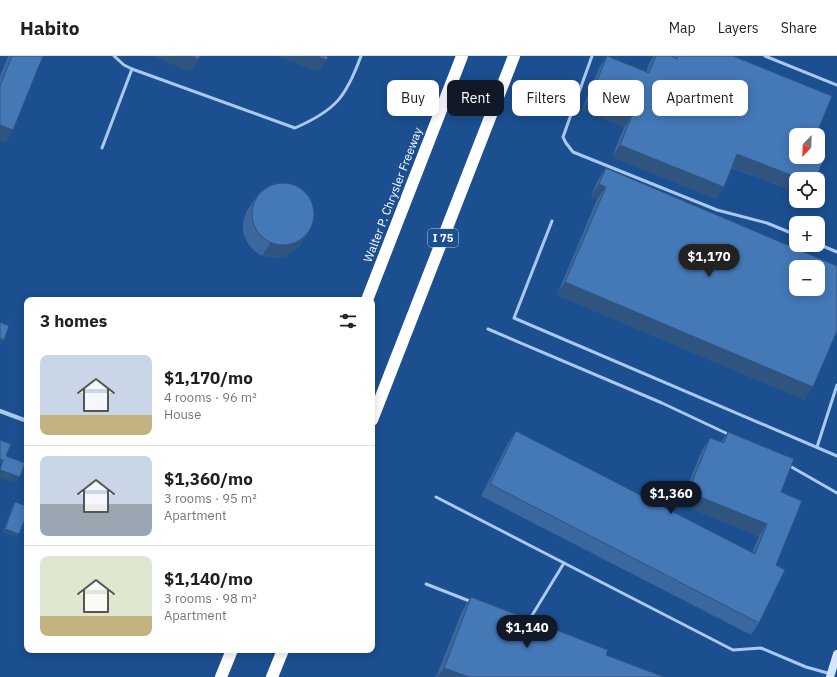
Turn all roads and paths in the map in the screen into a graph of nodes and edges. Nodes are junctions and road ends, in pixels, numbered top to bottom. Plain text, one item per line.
1 (114, 56) edge
2 (361, 56) edge
3 (462, 56) edge
4 (514, 56) edge
5 (592, 56) edge
6 (764, 56) edge
7 (132, 69) junction
8 (837, 85) edge
9 (102, 148) dead end
10 (552, 222) dead end
11 (789, 232) edge
12 (825, 247) edge
13 (837, 252) edge
14 (368, 297) edge
15 (488, 329) dead end
16 (837, 385) edge
17 (0, 411) edge
18 (375, 412) edge
19 (24, 420) edge
20 (733, 437) edge
21 (817, 447) junction
22 (837, 456) edge
23 (782, 462) edge
24 (837, 493) edge
25 (436, 497) dead end
26 (564, 563) junction
27 (426, 584) dead end
28 (476, 604) edge
29 (534, 626) edge
30 (231, 653) edge
31 (282, 653) edge
32 (837, 654) edge
33 (830, 676) edge
34 (221, 677) edge
35 (272, 677) edge

1 - 7 lane
2 - 7 lane
3 - 14 highway, Walter P. Chrysler Freeway
4 - 18 highway, I 75
5 - 11 lane
6 - 8 lane
7 - 9 lane
10 - 21 lane
12 - 13 lane
15 - 20 lane
16 - 21 lane
17 - 19 street
21 - 22 lane
23 - 24 lane
25 - 26 lane
26 - 29 lane
26 - 33 lane
27 - 28 lane
30 - 34 highway
31 - 35 highway
32 - 33 main road

